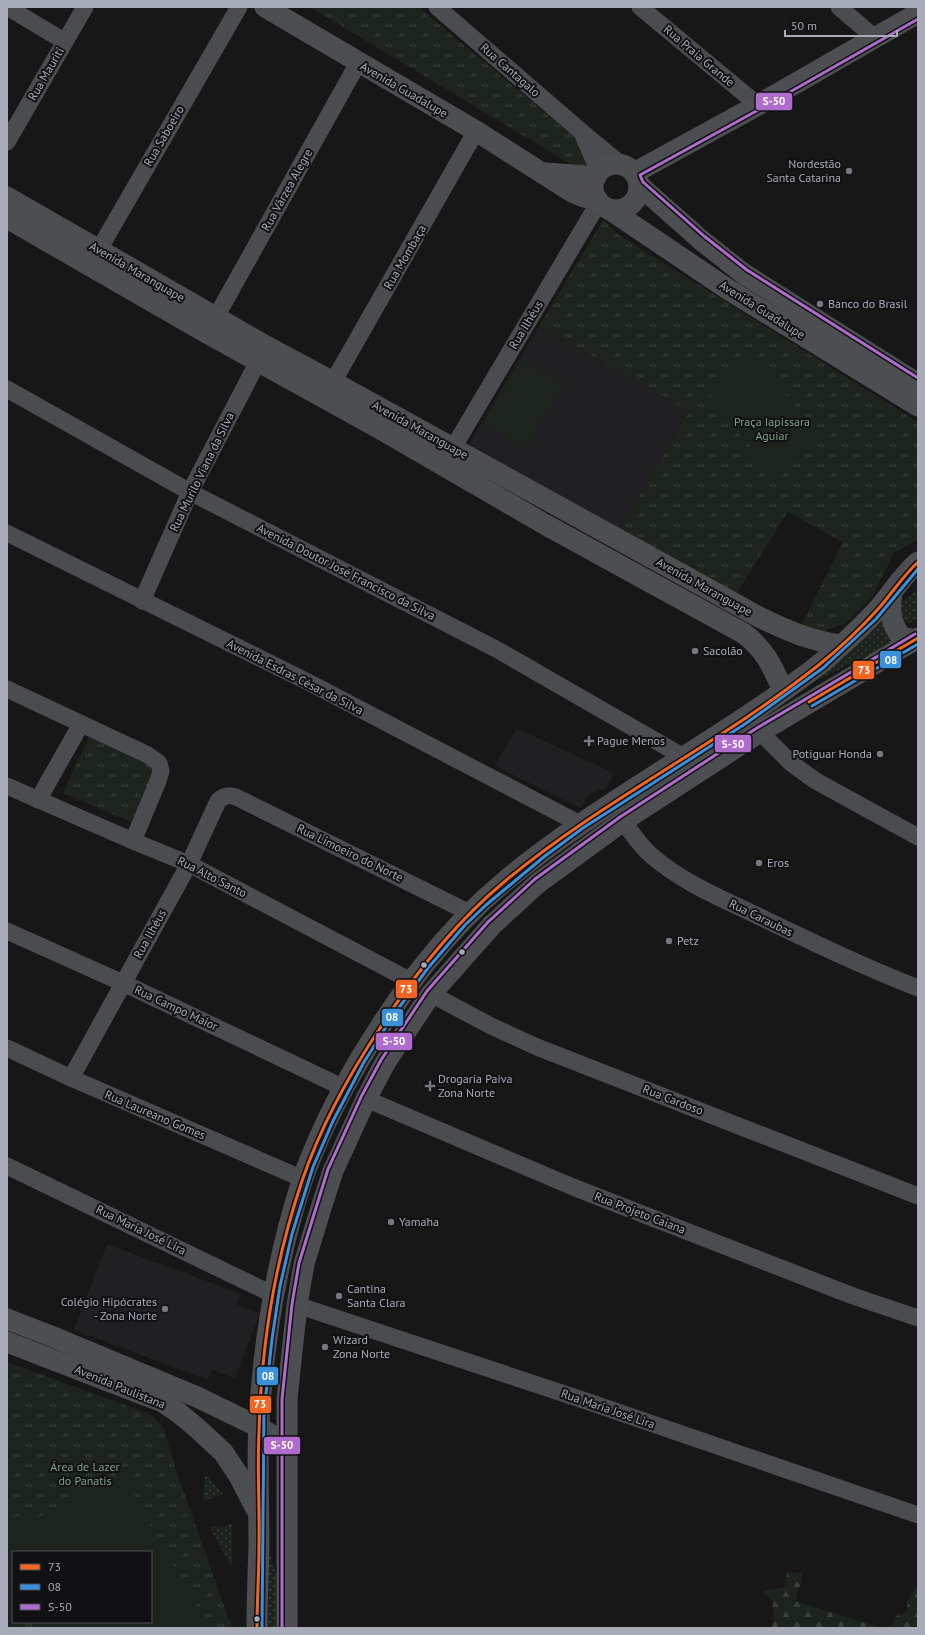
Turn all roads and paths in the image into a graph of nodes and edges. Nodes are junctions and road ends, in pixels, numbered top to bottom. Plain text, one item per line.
1 (7, 7) edge
2 (85, 7) edge
3 (239, 7) edge
4 (265, 7) edge
5 (437, 7) edge
6 (640, 7) edge
7 (839, 7) edge
8 (918, 13) edge
9 (875, 38) junction
10 (64, 41) junction
11 (358, 63) junction
12 (758, 106) junction
13 (476, 131) junction
14 (583, 133) junction
15 (7, 142) edge
16 (544, 173) junction
17 (632, 174) junction
18 (598, 175) junction
19 (7, 197) edge
20 (602, 203) junction
21 (7, 218) edge
22 (94, 258) junction
23 (216, 318) junction
24 (262, 354) junction
25 (862, 372) junction
26 (333, 382) junction
27 (918, 384) edge
28 (7, 389) edge
29 (918, 398) edge
30 (918, 406) edge
31 (377, 427) junction
32 (453, 448) junction
33 (190, 492) junction
34 (7, 533) edge
35 (918, 562) edge
36 (892, 592) junction
37 (142, 601) junction
38 (738, 606) junction
39 (727, 625) junction
40 (917, 639) edge
41 (841, 645) junction
42 (7, 689) edge
43 (783, 690) junction
44 (81, 724) junction
45 (760, 732) junction
46 (684, 756) junction
47 (7, 786) edge
48 (230, 795) joint
49 (38, 800) junction
50 (623, 821) junction
51 (582, 825) junction
52 (918, 836) edge
53 (133, 841) junction
54 (189, 864) junction
55 (470, 913) junction
56 (7, 930) edge
57 (411, 981) junction
58 (123, 983) junction
59 (918, 988) edge
60 (431, 994) junction
61 (7, 1048) edge
62 (71, 1078) junction
63 (344, 1088) junction
64 (366, 1099) junction
65 (7, 1166) edge
66 (303, 1179) junction
67 (918, 1196) edge
68 (274, 1294) junction
69 (297, 1305) junction
70 (918, 1318) edge
71 (7, 1319) edge
72 (7, 1342) edge
73 (50, 1358) junction
74 (197, 1397) junction
75 (259, 1427) junction
76 (258, 1513) junction
77 (918, 1515) edge
78 (286, 1570) junction
79 (257, 1628) edge
80 (287, 1628) edge

1 - 10 street
2 - 10 street, Rua Mauriti
3 - 22 street, Rua Saboeiro
4 - 11 main road, Avenida Guadalupe
5 - 14 street, Rua Cantagalo
6 - 12 street, Rua Praia Grande
7 - 9 street
8 - 9 main road
9 - 12 main road
10 - 15 street, Rua Mauriti
11 - 13 main road, Avenida Guadalupe
11 - 23 street, Rua Várzea Alegre
12 - 17 main road
13 - 16 main road, Avenida Guadalupe
13 - 26 street, Rua Mombaça
14 - 17 street, Rua Cantagalo
14 - 18 street, Rua Cantagalo
16 - 18 main road, Avenida Guadalupe
16 - 20 main road, Avenida Guadalupe
17 - 18 main road
17 - 20 main road
17 - 27 main road, Avenida Guadalupe
18 - 20 main road
19 - 22 main road, Avenida Maranguape
20 - 25 main road, Avenida Guadalupe
20 - 32 street, Rua Ilhéus
21 - 22 main road, Avenida Maranguape
22 - 23 main road, Avenida Maranguape
22 - 24 main road, Avenida Maranguape
23 - 24 main road, Avenida Maranguape
24 - 26 main road, Avenida Maranguape
24 - 31 main road, Avenida Maranguape
24 - 33 street, Rua Murilo Viana da Silva
25 - 29 main road
25 - 30 main road, Avenida Guadalupe
26 - 32 main road, Avenida Maranguape
28 - 33 street, Avenida Doutor José Francisco da Silva
31 - 32 main road
31 - 39 main road, Avenida Maranguape
32 - 38 main road, Avenida Maranguape
33 - 37 street, Rua Murilo Viana da Silva
33 - 46 street, Avenida Doutor José Francisco da Silva
34 - 37 street, Avenida Esdras César da Silva
35 - 36 main road
36 - 40 main road
36 - 41 main road
37 - 51 street, Avenida Esdras César da Silva
38 - 39 main road
38 - 41 main road, Avenida Maranguape
39 - 43 main road, Avenida Maranguape
40 - 45 main road
41 - 43 main road
42 - 44 street
43 - 46 main road
44 - 49 street
44 - 53 street
45 - 50 main road
45 - 52 street
46 - 51 main road
47 - 49 street, Rua Alto Santo
48 - 54 street, Rua Ilhéus
48 - 55 street, Rua Limoeiro do Norte
49 - 53 street, Rua Alto Santo
50 - 59 street, Rua Caraubas
50 - 60 main road
51 - 55 main road
53 - 54 street, Rua Alto Santo
54 - 57 street, Rua Alto Santo
54 - 58 street, Rua Ilhéus
55 - 57 main road
56 - 58 street, Rua Campo Maior
57 - 63 main road
58 - 62 street, Rua Ilhéus
58 - 63 street, Rua Campo Maior
60 - 64 main road
60 - 67 street, Rua Cardoso
61 - 62 street, Rua Laureano Gomes
62 - 66 street, Rua Laureano Gomes
63 - 66 main road
64 - 69 main road
64 - 70 street, Rua Projeto Caiana
65 - 68 street, Rua Maria José Lira
66 - 68 main road
68 - 75 main road
69 - 77 street, Rua Maria José Lira
69 - 78 main road
71 - 74 main road, Avenida Paulistana
72 - 73 main road, Avenida Paulistana
73 - 74 main road
73 - 76 main road, Avenida Paulistana
74 - 75 main road, Avenida Paulistana
75 - 76 main road
75 - 78 main road, Avenida Paulistana
76 - 79 main road
78 - 80 main road

